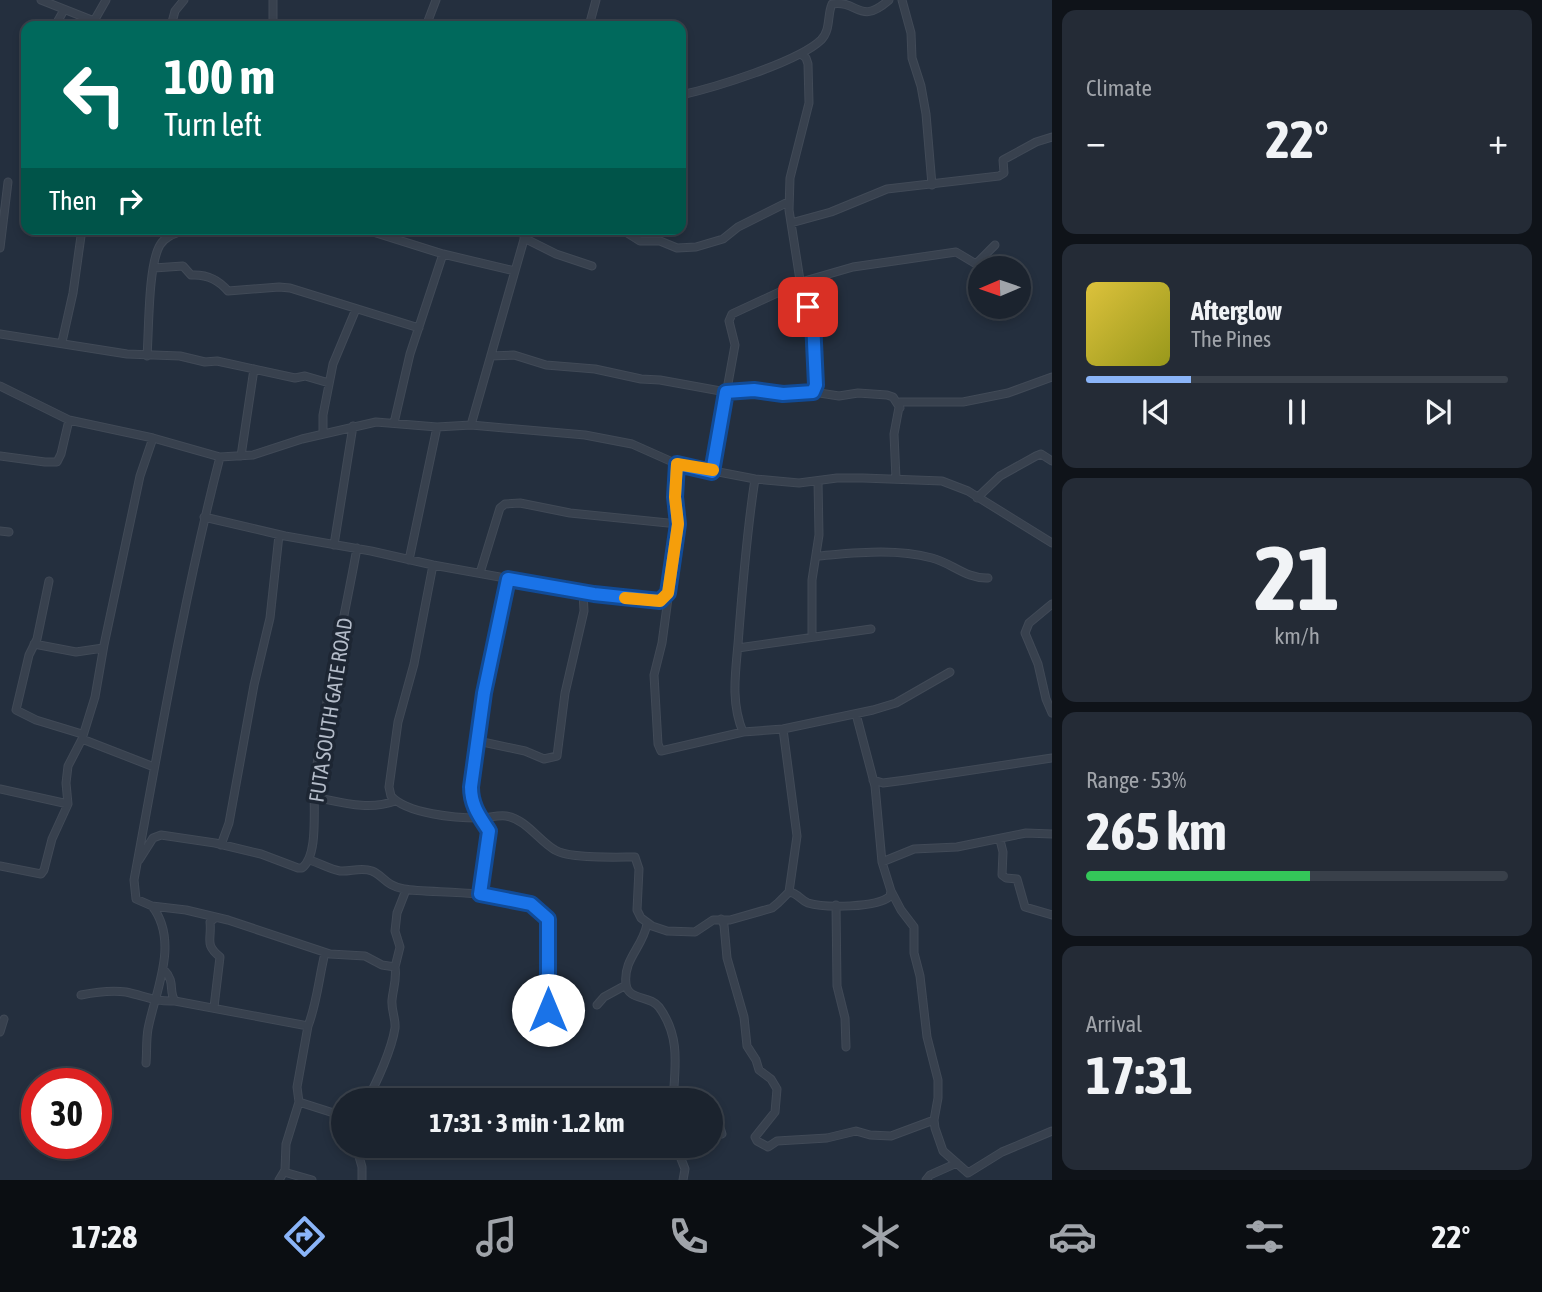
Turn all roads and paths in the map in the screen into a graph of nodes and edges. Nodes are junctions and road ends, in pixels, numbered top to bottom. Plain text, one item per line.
1 (41, 0) edge
2 (106, 0) edge
3 (184, 0) edge
4 (273, 0) edge
5 (436, 0) edge
6 (596, 0) edge
7 (889, 0) edge
8 (902, 0) edge
9 (64, 10) junction
10 (58, 21) edge
11 (88, 21) edge
12 (96, 21) edge
13 (172, 21) edge
14 (274, 21) edge
15 (428, 21) edge
16 (590, 21) edge
17 (801, 54) junction
18 (686, 94) edge
19 (1052, 136) edge
20 (8, 182) dead end
21 (932, 185) junction
22 (789, 202) junction
23 (791, 223) junction
24 (1, 232) edge
25 (81, 235) edge
26 (172, 235) edge
27 (383, 235) edge
28 (525, 235) edge
29 (630, 235) edge
30 (524, 238) junction
31 (995, 245) dead end
32 (0, 248) edge
33 (443, 254) junction
34 (592, 266) dead end
35 (154, 268) junction
36 (515, 271) junction
37 (802, 282) junction
38 (356, 309) junction
39 (419, 328) junction
40 (0, 334) edge
41 (62, 342) junction
42 (147, 356) junction
43 (491, 356) junction
44 (254, 369) junction
45 (1052, 377) edge
46 (329, 383) junction
47 (0, 386) edge
48 (726, 392) junction
49 (813, 392) junction
50 (900, 408) junction
51 (69, 420) junction
52 (394, 422) junction
53 (471, 425) junction
54 (353, 426) junction
55 (437, 427) junction
56 (323, 434) junction
57 (153, 438) junction
58 (0, 456) edge
59 (241, 456) junction
60 (220, 457) junction
61 (1052, 461) edge
62 (677, 464) junction
63 (712, 472) junction
64 (896, 479) junction
65 (755, 480) junction
66 (818, 481) junction
67 (977, 498) junction
68 (204, 517) junction
69 (678, 524) junction
70 (279, 535) junction
71 (1052, 543) edge
72 (334, 545) junction
73 (357, 548) junction
74 (817, 556) junction
75 (410, 560) junction
76 (433, 565) junction
77 (480, 573) junction
78 (988, 578) dead end
79 (508, 579) junction
80 (48, 581) dead end
81 (583, 592) junction
82 (668, 593) junction
83 (660, 601) junction
84 (1052, 604) edge
85 (667, 608) junction
86 (871, 629) dead end
87 (812, 637) junction
88 (34, 644) junction
89 (103, 648) junction
90 (738, 648) junction
91 (950, 672) dead end
92 (1052, 713) edge
93 (856, 714) junction
94 (783, 729) junction
95 (743, 732) junction
96 (82, 737) junction
97 (478, 741) junction
98 (1052, 758) edge
99 (154, 767) junction
100 (873, 780) junction
101 (0, 789) edge
102 (314, 797) junction
103 (395, 801) junction
104 (68, 804) junction
105 (478, 818) junction
106 (1052, 834) edge
107 (1000, 840) junction
108 (221, 845) junction
109 (309, 860) junction
110 (882, 862) junction
111 (136, 865) junction
112 (0, 866) edge
113 (406, 890) junction
114 (891, 891) junction
115 (789, 892) junction
116 (480, 894) junction
117 (881, 902) junction
118 (836, 905) junction
119 (152, 906) junction
120 (901, 910) junction
121 (1052, 915) edge
122 (215, 918) junction
123 (721, 919) junction
124 (648, 924) junction
125 (325, 953) junction
126 (395, 967) junction
127 (164, 970) junction
128 (626, 985) junction
129 (81, 995) dead end
130 (175, 1001) junction
131 (157, 1002) junction
132 (597, 1005) dead end
133 (214, 1007) junction
134 (4, 1019) dead end
135 (308, 1026) junction
136 (549, 1027) dead end
137 (0, 1032) edge
138 (846, 1047) dead end
139 (146, 1063) dead end
140 (373, 1088) edge
141 (674, 1088) edge
142 (299, 1102) junction
143 (331, 1112) edge
144 (934, 1120) junction
145 (1052, 1131) edge
146 (359, 1158) edge
147 (681, 1158) edge
148 (957, 1163) junction
149 (284, 1172) junction
150 (970, 1176) edge
151 (279, 1180) edge
152 (312, 1180) edge
153 (362, 1180) edge
154 (683, 1180) edge
155 (926, 1180) edge

1 - 9 street
2 - 12 street
3 - 13 street
4 - 14 street
5 - 15 street
6 - 16 street
7 - 17 street
8 - 21 street
9 - 10 street
9 - 11 street
17 - 18 street
17 - 22 street
19 - 21 street
20 - 24 street
21 - 23 street
22 - 23 street
22 - 29 street
23 - 37 street
24 - 32 street
25 - 41 street
26 - 35 street
27 - 33 street
28 - 30 street
30 - 34 street
30 - 36 street
31 - 37 street
33 - 36 street
33 - 39 street
35 - 38 street
35 - 42 street
36 - 43 street
37 - 48 street
37 - 49 street
38 - 39 street
38 - 46 street
39 - 52 street
40 - 41 street
41 - 42 street
42 - 44 street
43 - 48 street
43 - 53 street
44 - 46 street
44 - 59 street
45 - 50 street
46 - 56 street
47 - 51 street
48 - 49 street
48 - 63 street
49 - 50 street
50 - 64 street
51 - 57 street
51 - 58 street
52 - 54 street
52 - 55 street
53 - 55 street
53 - 62 street
54 - 56 street
54 - 72 street
55 - 75 street
56 - 59 street
57 - 60 street
57 - 89 street
59 - 60 street
60 - 68 street
61 - 67 street
62 - 63 street
62 - 69 street
63 - 65 street
64 - 66 street
64 - 67 street
65 - 66 street
65 - 90 street
66 - 74 street
67 - 71 street
68 - 70 street
68 - 99 street
69 - 77 street
69 - 82 street
70 - 72 street
70 - 108 street
72 - 73 street
73 - 75 street
73 - 102 street, FUTA SOUTH GATE ROAD
74 - 78 street
74 - 87 street
75 - 76 street
76 - 77 street
76 - 103 street
77 - 79 street
79 - 81 street
79 - 97 street
80 - 88 street
81 - 83 street
81 - 97 street
82 - 83 street
82 - 85 street
83 - 85 street
84 - 92 street
85 - 95 street
86 - 87 street
87 - 90 street
88 - 89 street
88 - 96 street
89 - 96 street
90 - 95 street
91 - 93 street
93 - 94 street
93 - 100 street
94 - 95 street
94 - 115 street
96 - 99 street
96 - 104 street
97 - 105 street
98 - 100 street
99 - 111 street
100 - 110 street
101 - 104 street
102 - 103 street
102 - 109 street, FUTA SOUTH GATE ROAD
103 - 105 street
104 - 112 street
105 - 116 street
105 - 124 street
106 - 107 street
107 - 110 street
107 - 121 street
108 - 109 street
108 - 111 street
109 - 113 street
110 - 114 street
111 - 119 street
113 - 116 street
113 - 126 street
114 - 117 street
114 - 120 street
115 - 118 street
115 - 123 street
116 - 136 street
117 - 118 street
117 - 120 street
118 - 138 street
119 - 122 street
119 - 127 street
120 - 144 street
122 - 125 street
122 - 133 street
123 - 124 street
123 - 144 street
124 - 128 street
125 - 126 street
125 - 135 street
126 - 140 street
127 - 130 street
127 - 131 street
128 - 132 street
128 - 141 street
129 - 131 street
130 - 131 street
130 - 133 street
131 - 139 street
133 - 135 street
134 - 137 street
135 - 142 street
142 - 143 street
142 - 149 street
144 - 148 street
145 - 150 street
146 - 153 street
147 - 154 street
148 - 150 street
148 - 155 street
149 - 151 street
149 - 152 street

